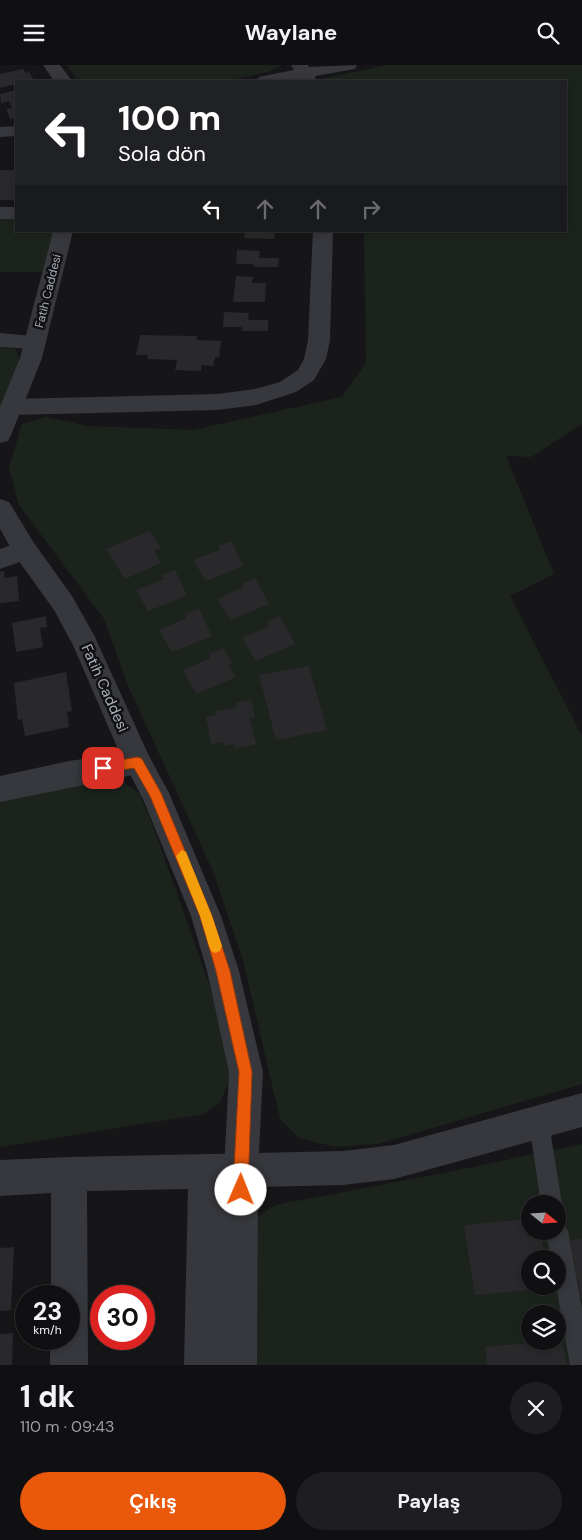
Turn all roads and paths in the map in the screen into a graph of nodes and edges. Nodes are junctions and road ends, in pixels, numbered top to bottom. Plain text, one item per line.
1 (51, 65) edge
2 (349, 65) edge
3 (304, 73) edge
4 (63, 80) edge
5 (270, 80) edge
6 (15, 131) edge
7 (0, 132) edge
8 (0, 213) edge
9 (15, 213) edge
10 (63, 232) edge
11 (323, 232) edge
12 (0, 340) edge
13 (35, 342) junction
14 (12, 407) junction
15 (0, 435) edge
16 (0, 508) edge
17 (13, 555) edge
18 (138, 763) junction
19 (0, 789) edge
20 (582, 1110) edge
21 (538, 1123) junction
22 (241, 1171) junction
23 (206, 1172) junction
24 (69, 1174) junction
25 (0, 1178) edge
26 (550, 1195) edge
27 (559, 1240) edge
28 (69, 1365) edge
29 (203, 1365) edge
30 (238, 1365) edge
31 (581, 1365) edge

1 - 4 street
2 - 3 street
3 - 5 street
6 - 7 street
8 - 9 street
10 - 13 street, Fatih Caddesi
11 - 14 street
12 - 13 street
13 - 14 street, Fatih Caddesi
14 - 15 street, Fatih Caddesi
16 - 17 street, Fatih Caddesi
17 - 18 street, Fatih Caddesi
18 - 19 street
18 - 22 street, Fatih Caddesi
20 - 21 street
21 - 22 street
21 - 26 lane
22 - 23 street
22 - 30 street, Fatih Caddesi
23 - 24 street
23 - 29 street
24 - 25 street
24 - 28 street
27 - 31 lane

